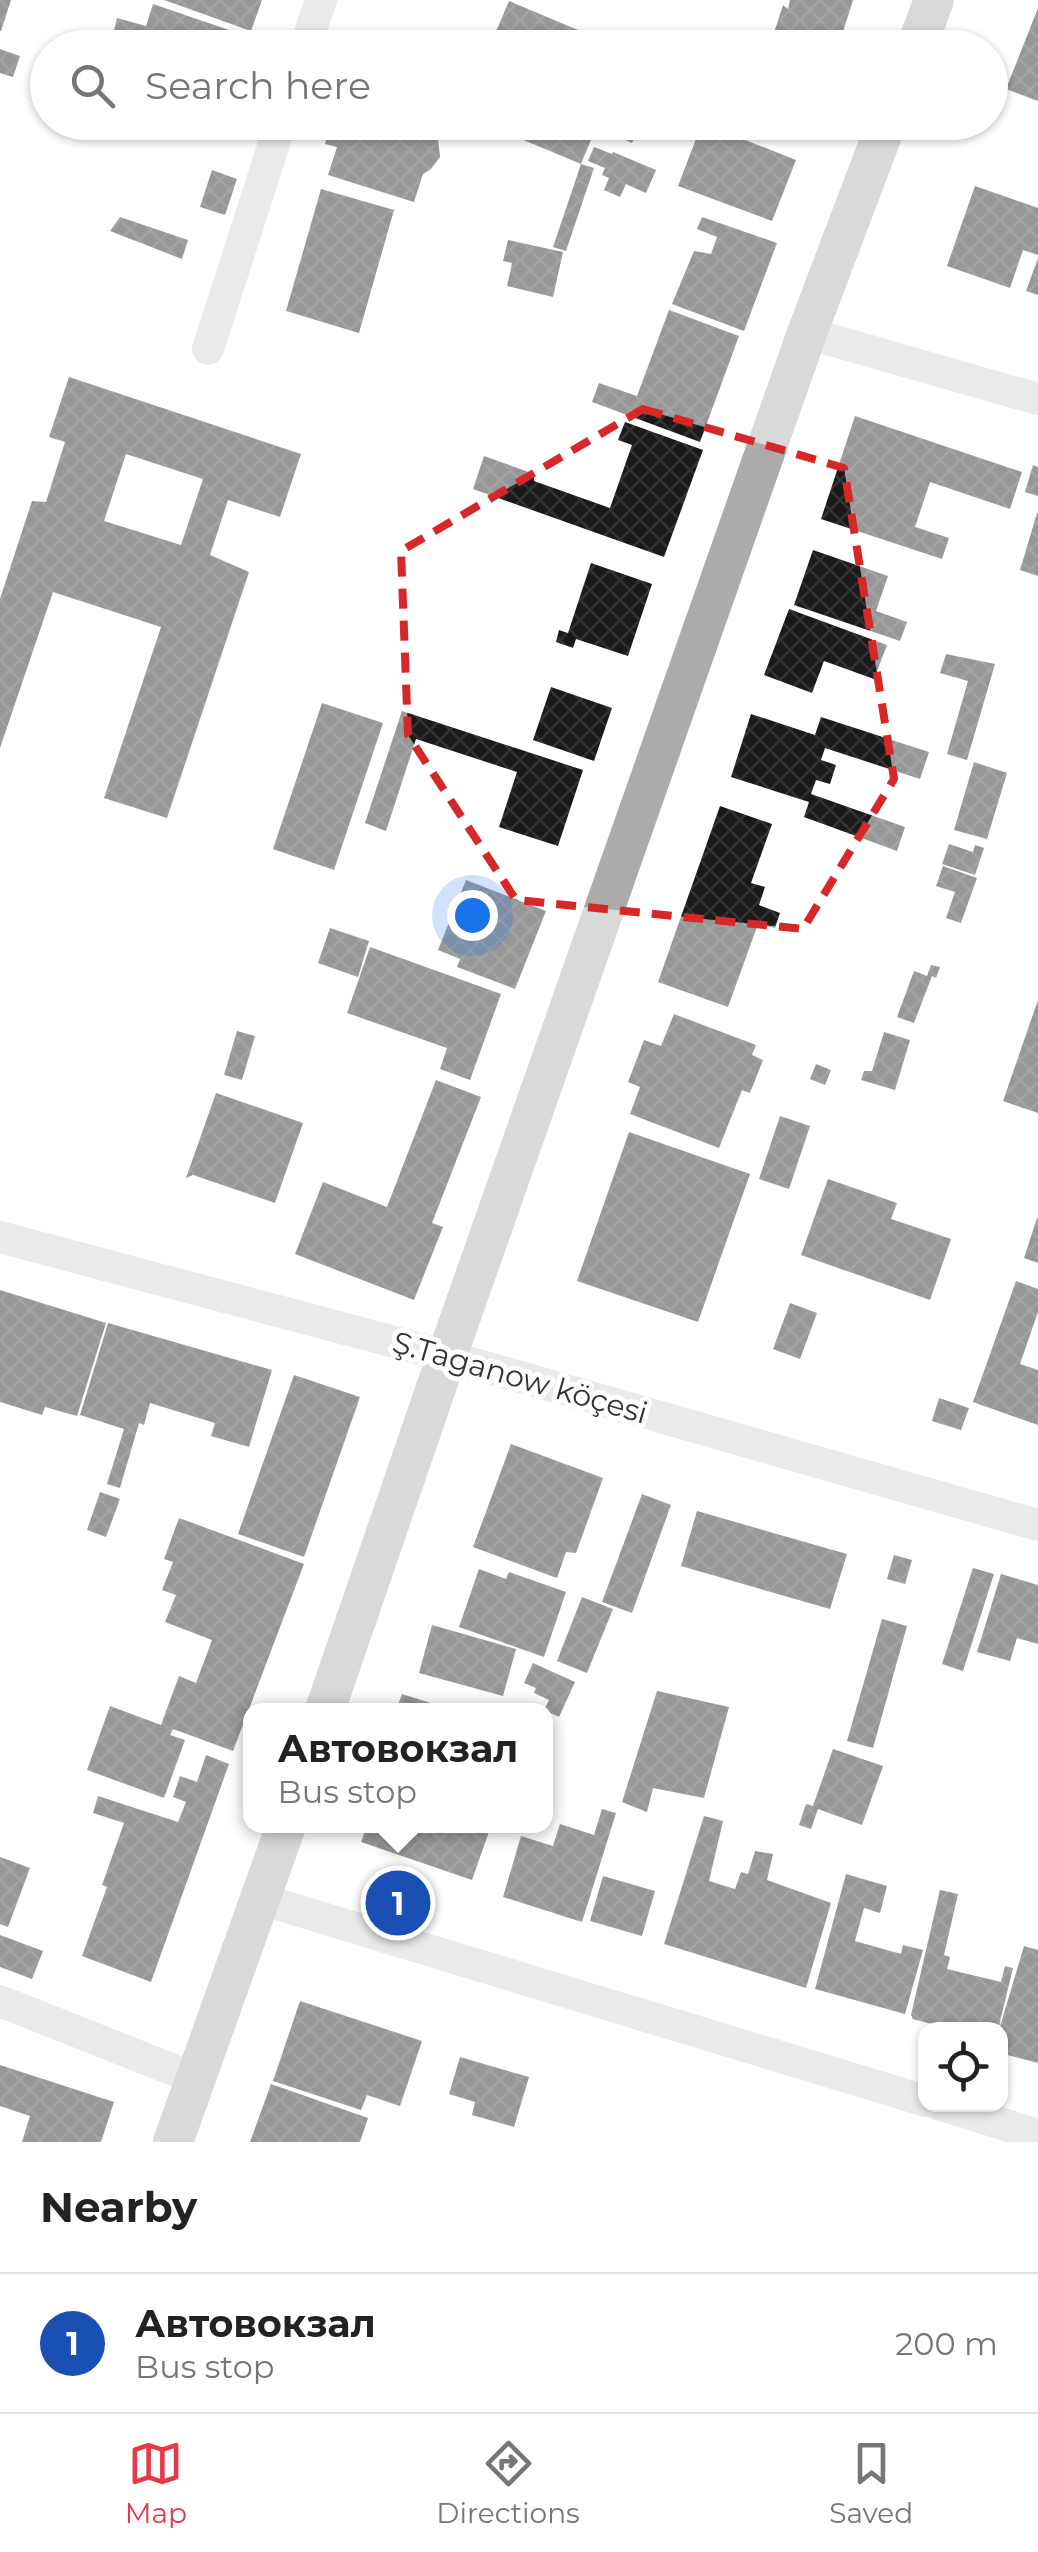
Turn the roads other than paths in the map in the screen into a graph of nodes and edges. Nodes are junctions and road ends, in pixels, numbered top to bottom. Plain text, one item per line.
1 (320, 0) edge
2 (934, 0) edge
3 (311, 30) edge
4 (923, 30) edge
5 (275, 140) edge
6 (880, 140) edge
7 (807, 333) junction
8 (208, 349) dead end
9 (1038, 399) edge
10 (0, 1237) edge
11 (447, 1356) junction
12 (1038, 1525) edge
13 (327, 1703) edge
14 (284, 1833) edge
15 (260, 1899) junction
16 (0, 2000) edge
17 (196, 2079) junction
18 (918, 2099) edge
19 (964, 2112) edge
20 (1038, 2135) edge
21 (173, 2142) edge

1 - 3 street
2 - 4 main road
5 - 8 street
6 - 7 main road
7 - 9 street
7 - 11 main road
10 - 11 street, Ş.Taganow köçesi
11 - 12 street, Ş.Taganow köçesi
11 - 13 main road
14 - 15 main road
15 - 17 main road
15 - 18 street
16 - 17 street
17 - 21 main road
19 - 20 street

